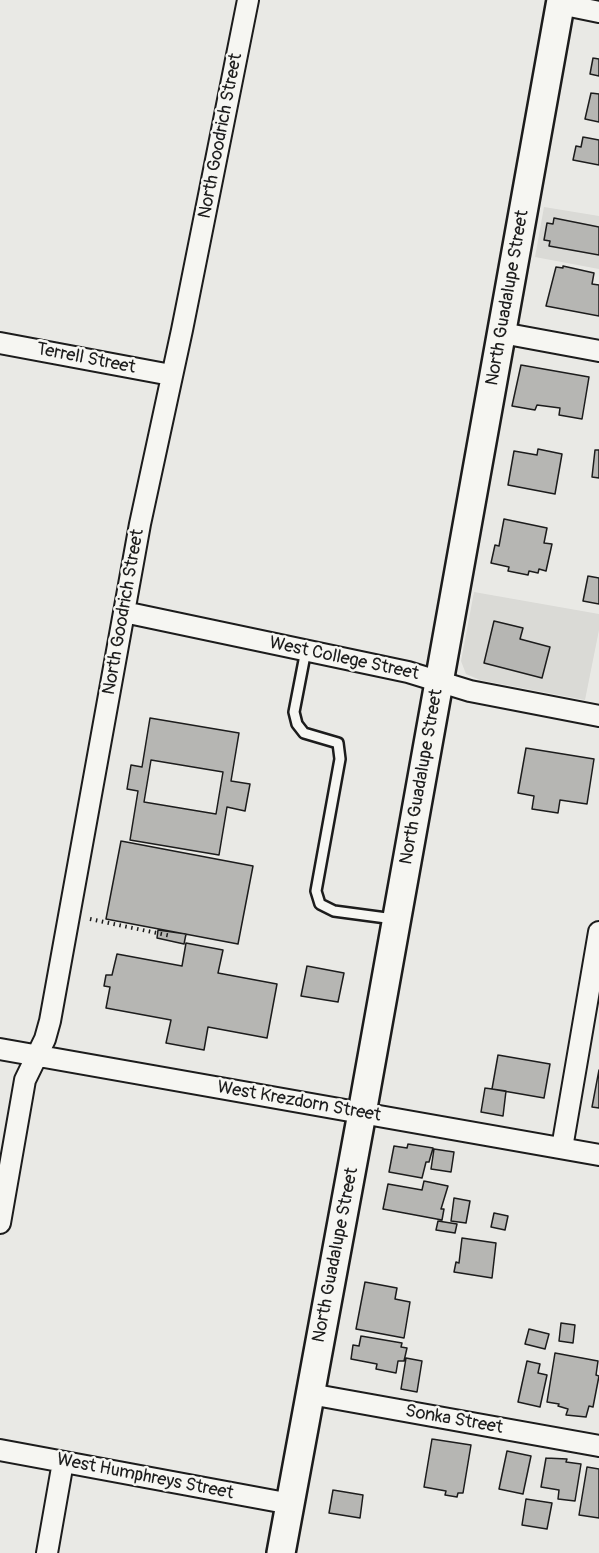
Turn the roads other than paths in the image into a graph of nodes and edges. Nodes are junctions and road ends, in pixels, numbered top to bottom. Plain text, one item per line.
1 (248, 0) edge
2 (560, 2) edge
3 (599, 12) edge
4 (502, 333) junction
5 (0, 344) edge
6 (599, 351) edge
7 (171, 375) junction
8 (124, 612) junction
9 (306, 650) junction
10 (439, 680) junction
11 (599, 716) edge
12 (396, 919) junction
13 (599, 932) edge
14 (0, 1049) edge
15 (37, 1055) junction
16 (362, 1113) junction
17 (562, 1148) junction
18 (599, 1155) edge
19 (0, 1223) edge
20 (310, 1394) junction
21 (599, 1446) edge
22 (0, 1450) edge
23 (63, 1462) junction
24 (291, 1504) junction
25 (47, 1553) edge
26 (281, 1553) edge

1 - 7 street, North Goodrich Street
2 - 3 street
2 - 4 street, North Guadalupe Street
4 - 6 street
4 - 10 street, North Guadalupe Street
5 - 7 street, Terrell Street
7 - 8 street, North Goodrich Street
8 - 9 street, West College Street
8 - 15 street, North Goodrich Street
9 - 10 street, West College Street
9 - 12 lane
10 - 11 street, West College Street
10 - 12 street, North Guadalupe Street
12 - 16 street, North Guadalupe Street
13 - 17 street
14 - 15 street, West Krezdorn Street
15 - 16 street, West Krezdorn Street
15 - 19 street, North Goodrich Street
16 - 17 street, West Krezdorn Street
16 - 20 street, North Guadalupe Street
17 - 18 street, West Krezdorn Street
20 - 21 street, Sonka Street
20 - 24 street, North Guadalupe Street
22 - 23 street, West Humphreys Street
23 - 24 street, West Humphreys Street
23 - 25 street
24 - 26 street, North Guadalupe Street

